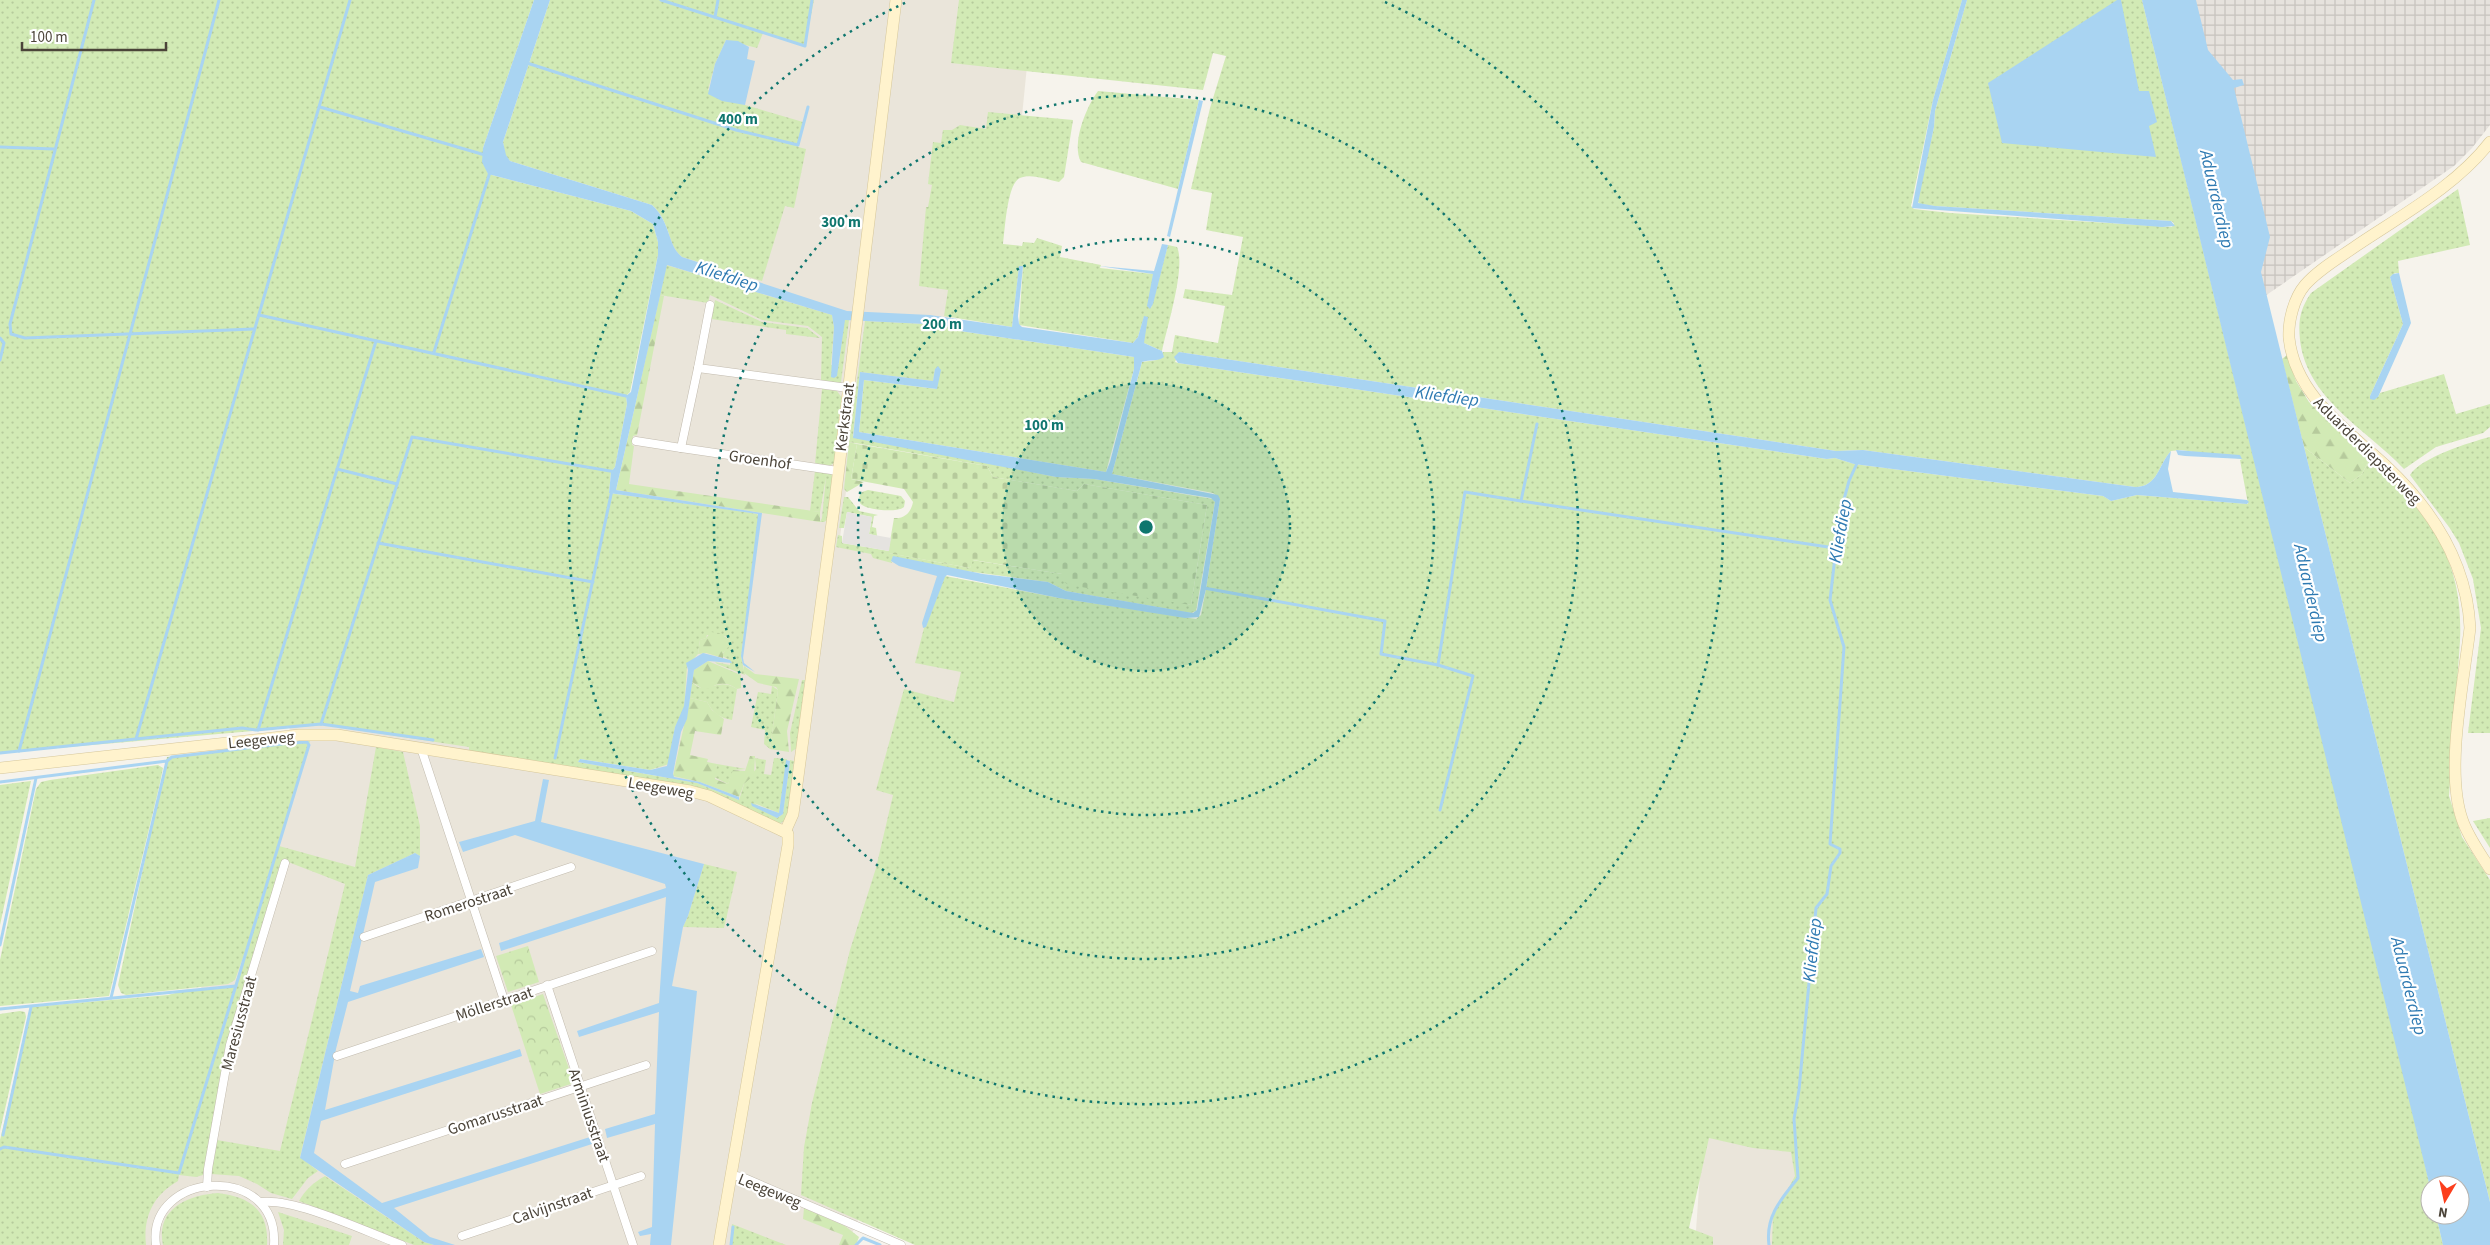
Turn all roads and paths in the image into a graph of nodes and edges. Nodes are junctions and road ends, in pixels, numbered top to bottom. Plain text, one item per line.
1 (896, 0) edge
2 (2490, 142) edge
3 (710, 305) dead end
4 (698, 368) junction
5 (848, 388) junction
6 (636, 441) dead end
7 (681, 448) junction
8 (838, 471) junction
9 (421, 748) junction
10 (0, 768) edge
11 (785, 832) junction
12 (285, 863) dead end
13 (571, 867) dead end
14 (2490, 869) edge
15 (472, 901) junction
16 (364, 937) dead end
17 (652, 951) dead end
18 (547, 985) junction
19 (504, 1000) junction
20 (337, 1056) dead end
21 (646, 1065) dead end
22 (580, 1086) junction
23 (344, 1164) dead end
24 (730, 1175) junction
25 (642, 1176) dead end
26 (614, 1184) junction
27 (207, 1187) junction
28 (262, 1202) junction
29 (462, 1236) dead end
30 (385, 1242) edge
31 (156, 1245) edge
32 (274, 1245) edge
33 (402, 1245) edge
34 (632, 1245) edge
35 (720, 1245) edge
36 (901, 1245) edge

1 - 5 street, Kerkstraat
2 - 14 street, Aduarderdiepsterweg
3 - 4 street
4 - 5 street
4 - 7 street
5 - 8 street, Kerkstraat
6 - 7 street, Groenhof
7 - 8 street, Groenhof
8 - 11 street, Kerkstraat
9 - 10 street, Leegeweg
9 - 11 street, Leegeweg
9 - 15 street
11 - 24 street, Leegeweg
12 - 27 street, Maresiusstraat
13 - 15 street, Romerostraat
15 - 16 street, Romerostraat
15 - 19 street
17 - 18 street, Möllerstraat
18 - 19 street, Möllerstraat
18 - 22 street, Arminiusstraat
19 - 20 street, Möllerstraat
21 - 22 street, Gomarusstraat
22 - 23 street, Gomarusstraat
22 - 26 street, Arminiusstraat
24 - 35 street
24 - 36 street, Leegeweg
25 - 26 street, Calvijnstraat
26 - 29 street, Calvijnstraat
26 - 34 street, Arminiusstraat
27 - 28 street
27 - 31 street
28 - 30 street
28 - 32 street
30 - 33 street

